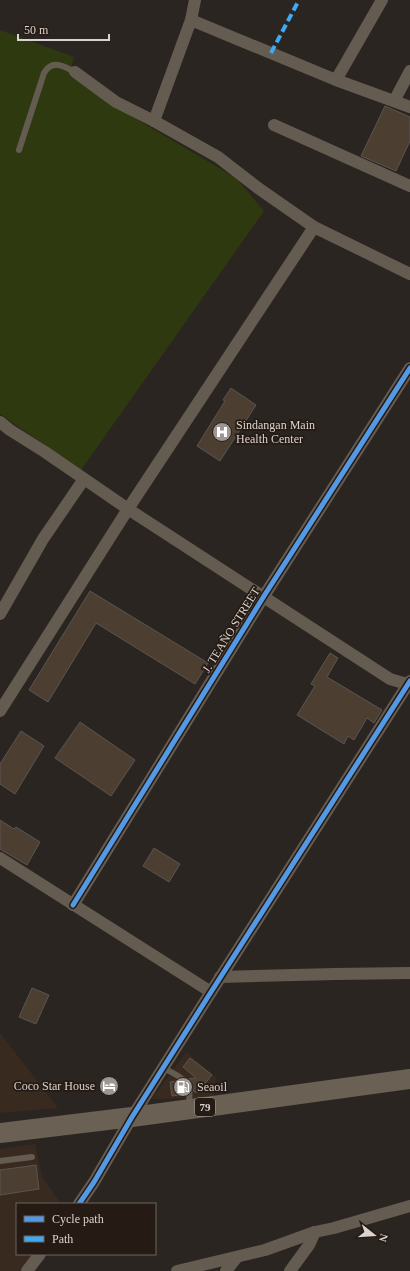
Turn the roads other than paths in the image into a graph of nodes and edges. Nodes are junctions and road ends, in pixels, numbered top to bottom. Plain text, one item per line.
1 (195, 0) edge
2 (382, 0) edge
3 (192, 20) junction
4 (410, 71) edge
5 (75, 72) joint
6 (336, 80) junction
7 (394, 102) junction
8 (410, 107) edge
9 (154, 121) junction
10 (274, 125) dead end
11 (18, 150) dead end
12 (410, 186) edge
13 (314, 227) junction
14 (410, 274) edge
15 (410, 368) edge
16 (0, 422) edge
17 (84, 479) junction
18 (128, 509) junction
19 (264, 596) junction
20 (0, 614) edge
21 (409, 683) edge
22 (0, 712) edge
23 (0, 858) edge
24 (73, 905) junction
25 (410, 974) edge
26 (220, 977) junction
27 (211, 992) junction
28 (163, 1068) junction
29 (410, 1079) edge
30 (188, 1109) junction
31 (132, 1117) junction
32 (0, 1133) edge
33 (32, 1157) dead end
34 (0, 1161) edge
35 (80, 1203) edge
36 (410, 1206) edge
37 (315, 1232) junction
38 (39, 1255) edge
39 (237, 1257) junction
40 (27, 1271) edge
41 (178, 1271) edge
42 (226, 1271) edge
43 (290, 1271) edge

1 - 3 street
2 - 6 street
3 - 6 street
3 - 9 street
4 - 7 street
5 - 9 street
5 - 11 lane
6 - 7 street
7 - 8 street
9 - 13 street
10 - 12 street
13 - 14 street
13 - 18 street
15 - 19 street, J. TEAÑO STREET
16 - 17 street
17 - 18 street
17 - 20 street
18 - 19 street
18 - 22 street
19 - 21 street
19 - 24 street, J. TEAÑO STREET
21 - 26 street
23 - 24 street
24 - 27 street
25 - 26 street
26 - 27 street
27 - 28 street
28 - 30 lane
28 - 31 street
29 - 30 highway, 79
30 - 31 highway, 79
31 - 32 highway, 79
31 - 35 street
33 - 34 lane
36 - 37 street
37 - 39 street
37 - 43 street
38 - 40 street
39 - 41 street
39 - 42 street

